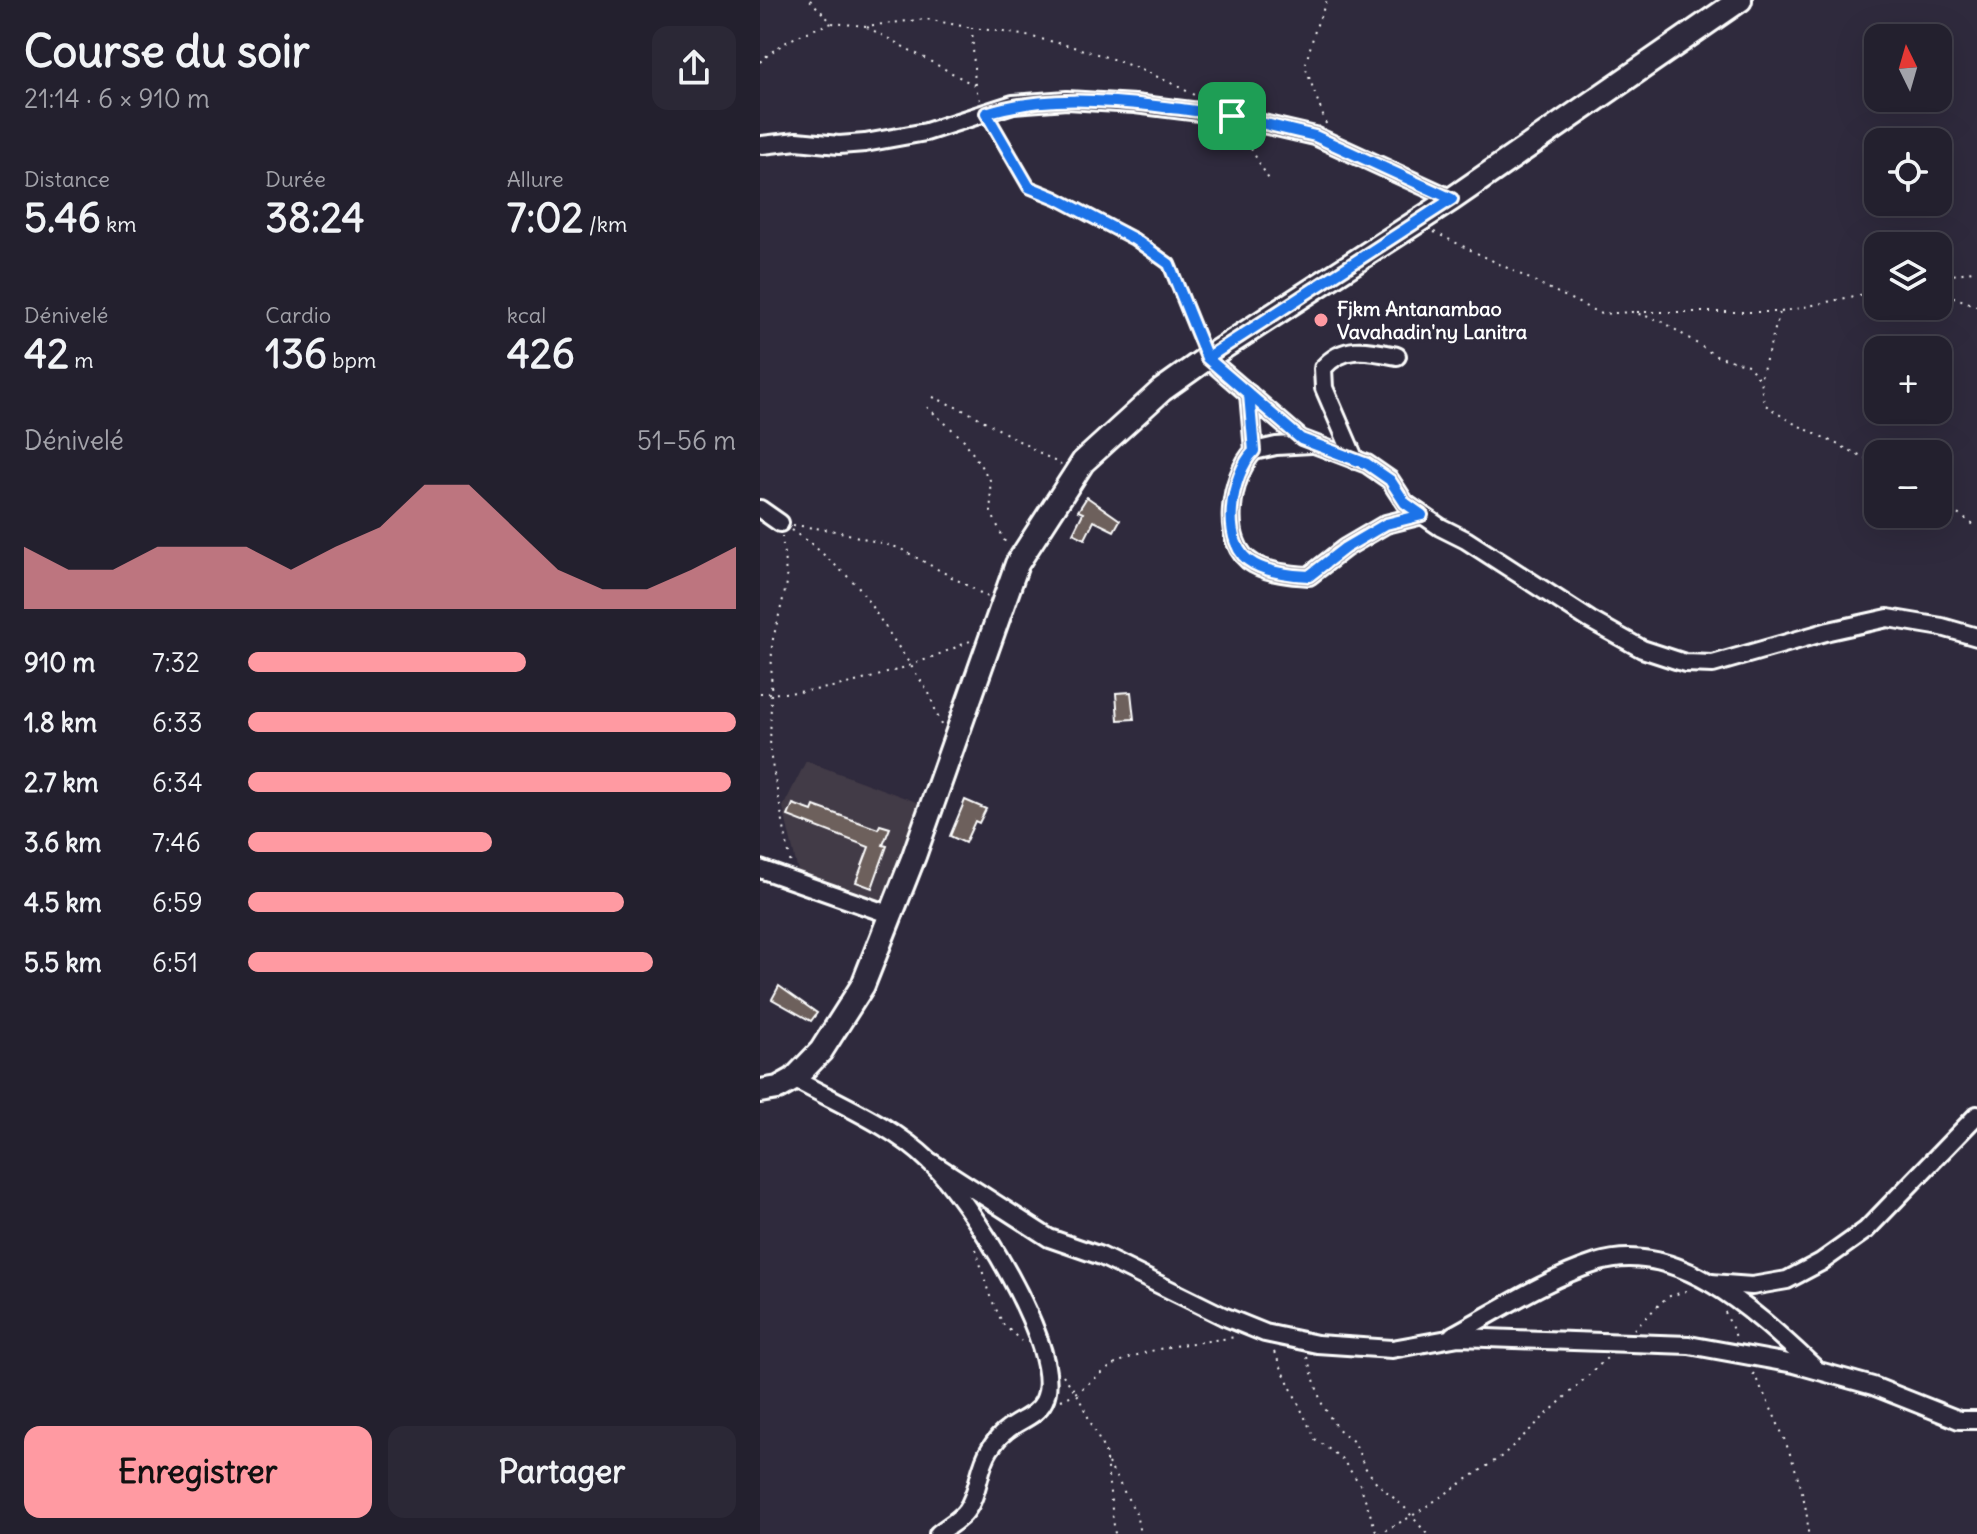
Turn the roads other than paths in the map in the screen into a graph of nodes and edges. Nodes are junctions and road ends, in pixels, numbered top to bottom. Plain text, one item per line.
1 (1740, 0) edge
2 (761, 145) edge
3 (1452, 199) junction
4 (1397, 356) dead end
5 (1207, 358) junction
6 (1249, 394) junction
7 (1314, 444) junction
8 (1254, 451) junction
9 (1355, 460) junction
10 (760, 509) edge
11 (1422, 515) junction
12 (780, 523) road end
13 (1977, 637) edge
14 (760, 869) edge
15 (891, 915) junction
16 (794, 1079) junction
17 (760, 1091) edge
18 (1977, 1115) edge
19 (931, 1162) junction
20 (1710, 1283) junction
21 (1445, 1339) junction
22 (1819, 1371) junction
23 (1977, 1420) edge
24 (938, 1534) edge

1 - 3 street
2 - 3 street
3 - 5 street
4 - 9 street
5 - 6 street
5 - 15 street
6 - 7 street
6 - 8 street
7 - 8 street
7 - 9 street
8 - 11 street
9 - 11 street
10 - 12 street
11 - 13 street
14 - 15 street
15 - 16 street
16 - 17 street
16 - 19 street
18 - 20 street
19 - 21 street
19 - 24 street
20 - 21 street
20 - 22 street
21 - 22 street
22 - 23 street

